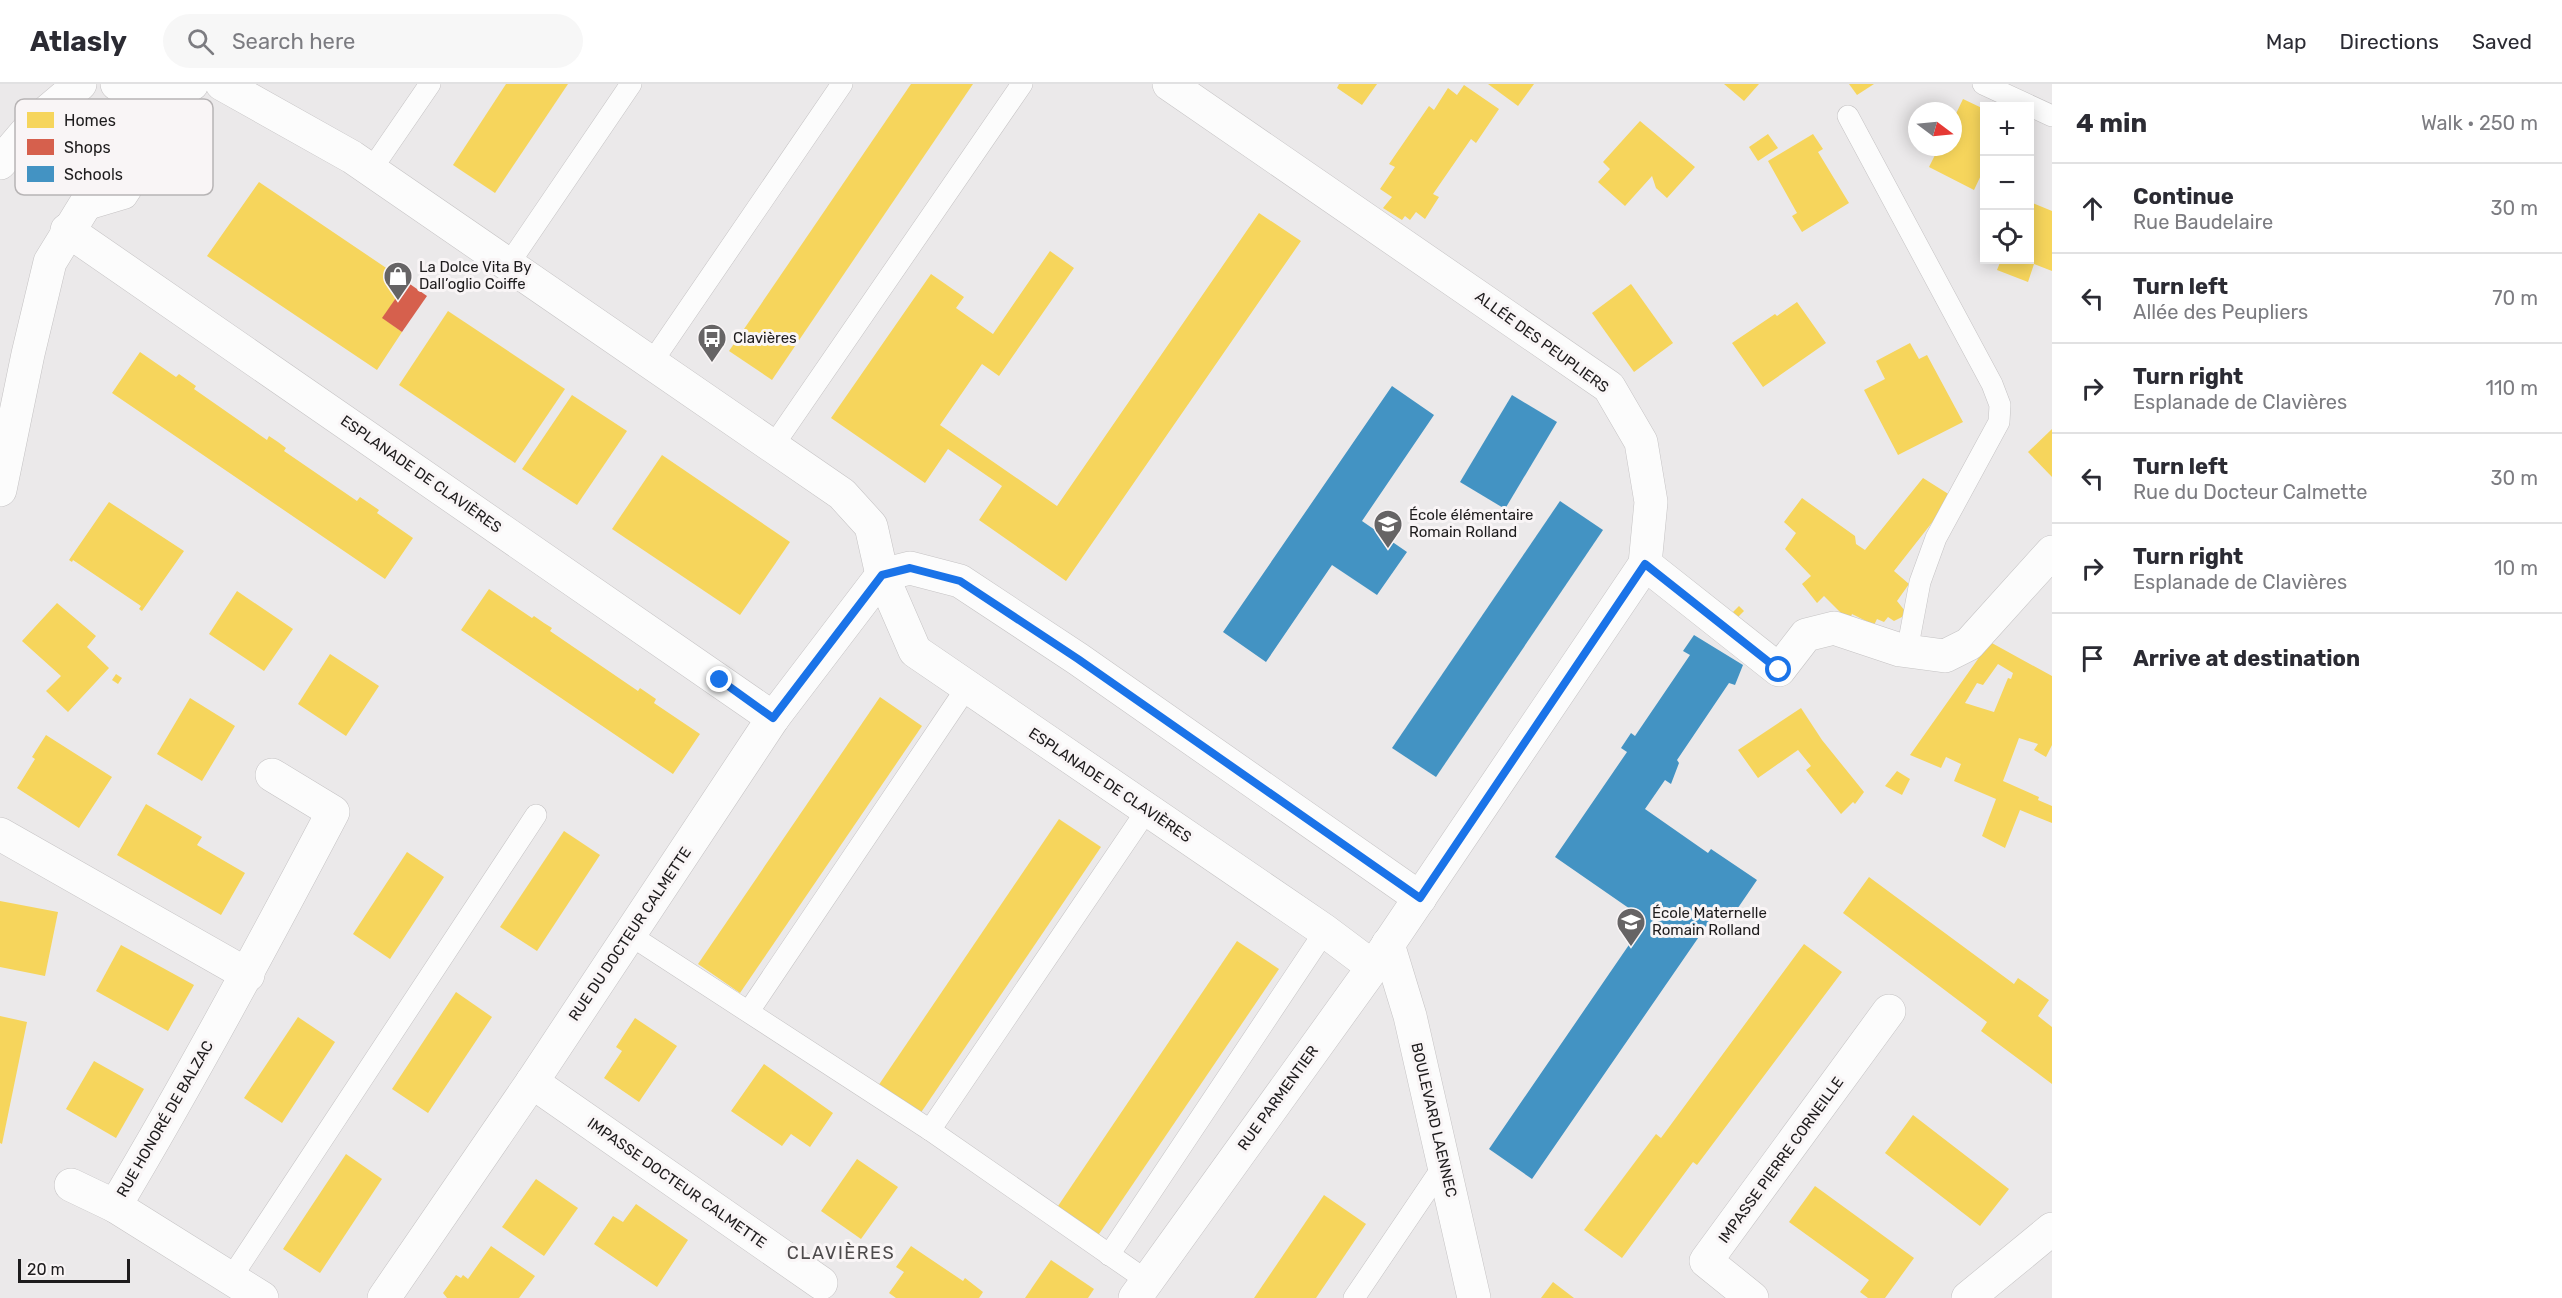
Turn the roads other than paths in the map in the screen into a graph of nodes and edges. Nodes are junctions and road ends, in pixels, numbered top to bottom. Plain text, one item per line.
1 (80, 84) edge
2 (222, 84) edge
3 (430, 84) edge
4 (631, 84) edge
5 (842, 84) edge
6 (1022, 84) edge
7 (1169, 84) edge
8 (1983, 84) edge
9 (129, 88) edge
10 (183, 88) edge
11 (62, 99) edge
12 (1848, 116) dead end
13 (2052, 116) edge
14 (15, 145) edge
15 (0, 163) edge
16 (371, 170) junction
17 (90, 195) edge
18 (128, 195) edge
19 (73, 221) junction
20 (508, 265) junction
21 (651, 362) junction
22 (773, 446) junction
23 (0, 490) edge
24 (2052, 552) edge
25 (1645, 564) junction
26 (882, 575) junction
27 (1907, 651) junction
28 (967, 687) junction
29 (773, 718) junction
30 (272, 775) dead end
31 (1146, 810) junction
32 (536, 815) dead end
33 (0, 834) edge
34 (1420, 898) junction
35 (1325, 932) junction
36 (630, 935) junction
37 (1381, 956) junction
38 (248, 975) junction
39 (749, 1011) junction
40 (1889, 1011) dead end
41 (532, 1082) junction
42 (930, 1130) junction
43 (1444, 1165) junction
44 (71, 1185) dead end
45 (115, 1206) junction
46 (2052, 1228) edge
47 (1109, 1255) junction
48 (231, 1278) junction
49 (821, 1283) dead end
50 (1141, 1289) edge
51 (262, 1298) edge
52 (384, 1298) edge
53 (1354, 1298) edge
54 (1474, 1298) edge
55 (1752, 1298) edge
56 (1968, 1298) edge

1 - 11 street
2 - 16 street, ESPLANADE DE CLAVIÈRES
3 - 16 lane
4 - 20 lane
5 - 21 lane
6 - 22 lane
7 - 25 street, ALLÉE DES PEUPLIERS
8 - 13 lane
9 - 10 street
12 - 27 lane
14 - 15 street
16 - 20 street, ESPLANADE DE CLAVIÈRES
17 - 19 street
18 - 19 lane
19 - 23 street
19 - 29 street, ESPLANADE DE CLAVIÈRES
20 - 21 street, ESPLANADE DE CLAVIÈRES
21 - 22 street, ESPLANADE DE CLAVIÈRES
22 - 26 street, ESPLANADE DE CLAVIÈRES
24 - 27 street
25 - 27 street
25 - 34 street, ALLÉE DES PEUPLIERS
26 - 28 street, ESPLANADE DE CLAVIÈRES
26 - 29 street, RUE DU DOCTEUR CALMETTE
26 - 34 street
28 - 31 street, ESPLANADE DE CLAVIÈRES
28 - 39 lane
29 - 36 street, RUE DU DOCTEUR CALMETTE
30 - 38 street, RUE HONORÉ DE BALZAC
31 - 35 street, ESPLANADE DE CLAVIÈRES
31 - 42 lane
32 - 48 lane
33 - 38 street
34 - 37 street, RUE PARMENTIER
35 - 37 street, ESPLANADE DE CLAVIÈRES
35 - 47 lane
36 - 39 lane
36 - 41 street, RUE DU DOCTEUR CALMETTE
37 - 43 street, BOULEVARD LAENNEC
37 - 50 street, RUE PARMENTIER
38 - 45 street, RUE HONORÉ DE BALZAC
39 - 42 lane
40 - 55 street, IMPASSE PIERRE CORNEILLE
41 - 49 street, IMPASSE DOCTEUR CALMETTE
41 - 52 street, RUE DU DOCTEUR CALMETTE
42 - 47 lane
43 - 53 lane
43 - 54 street, BOULEVARD LAENNEC
44 - 45 street
45 - 48 street, RUE HONORÉ DE BALZAC
46 - 56 street
47 - 50 lane
48 - 51 street, RUE HONORÉ DE BALZAC

